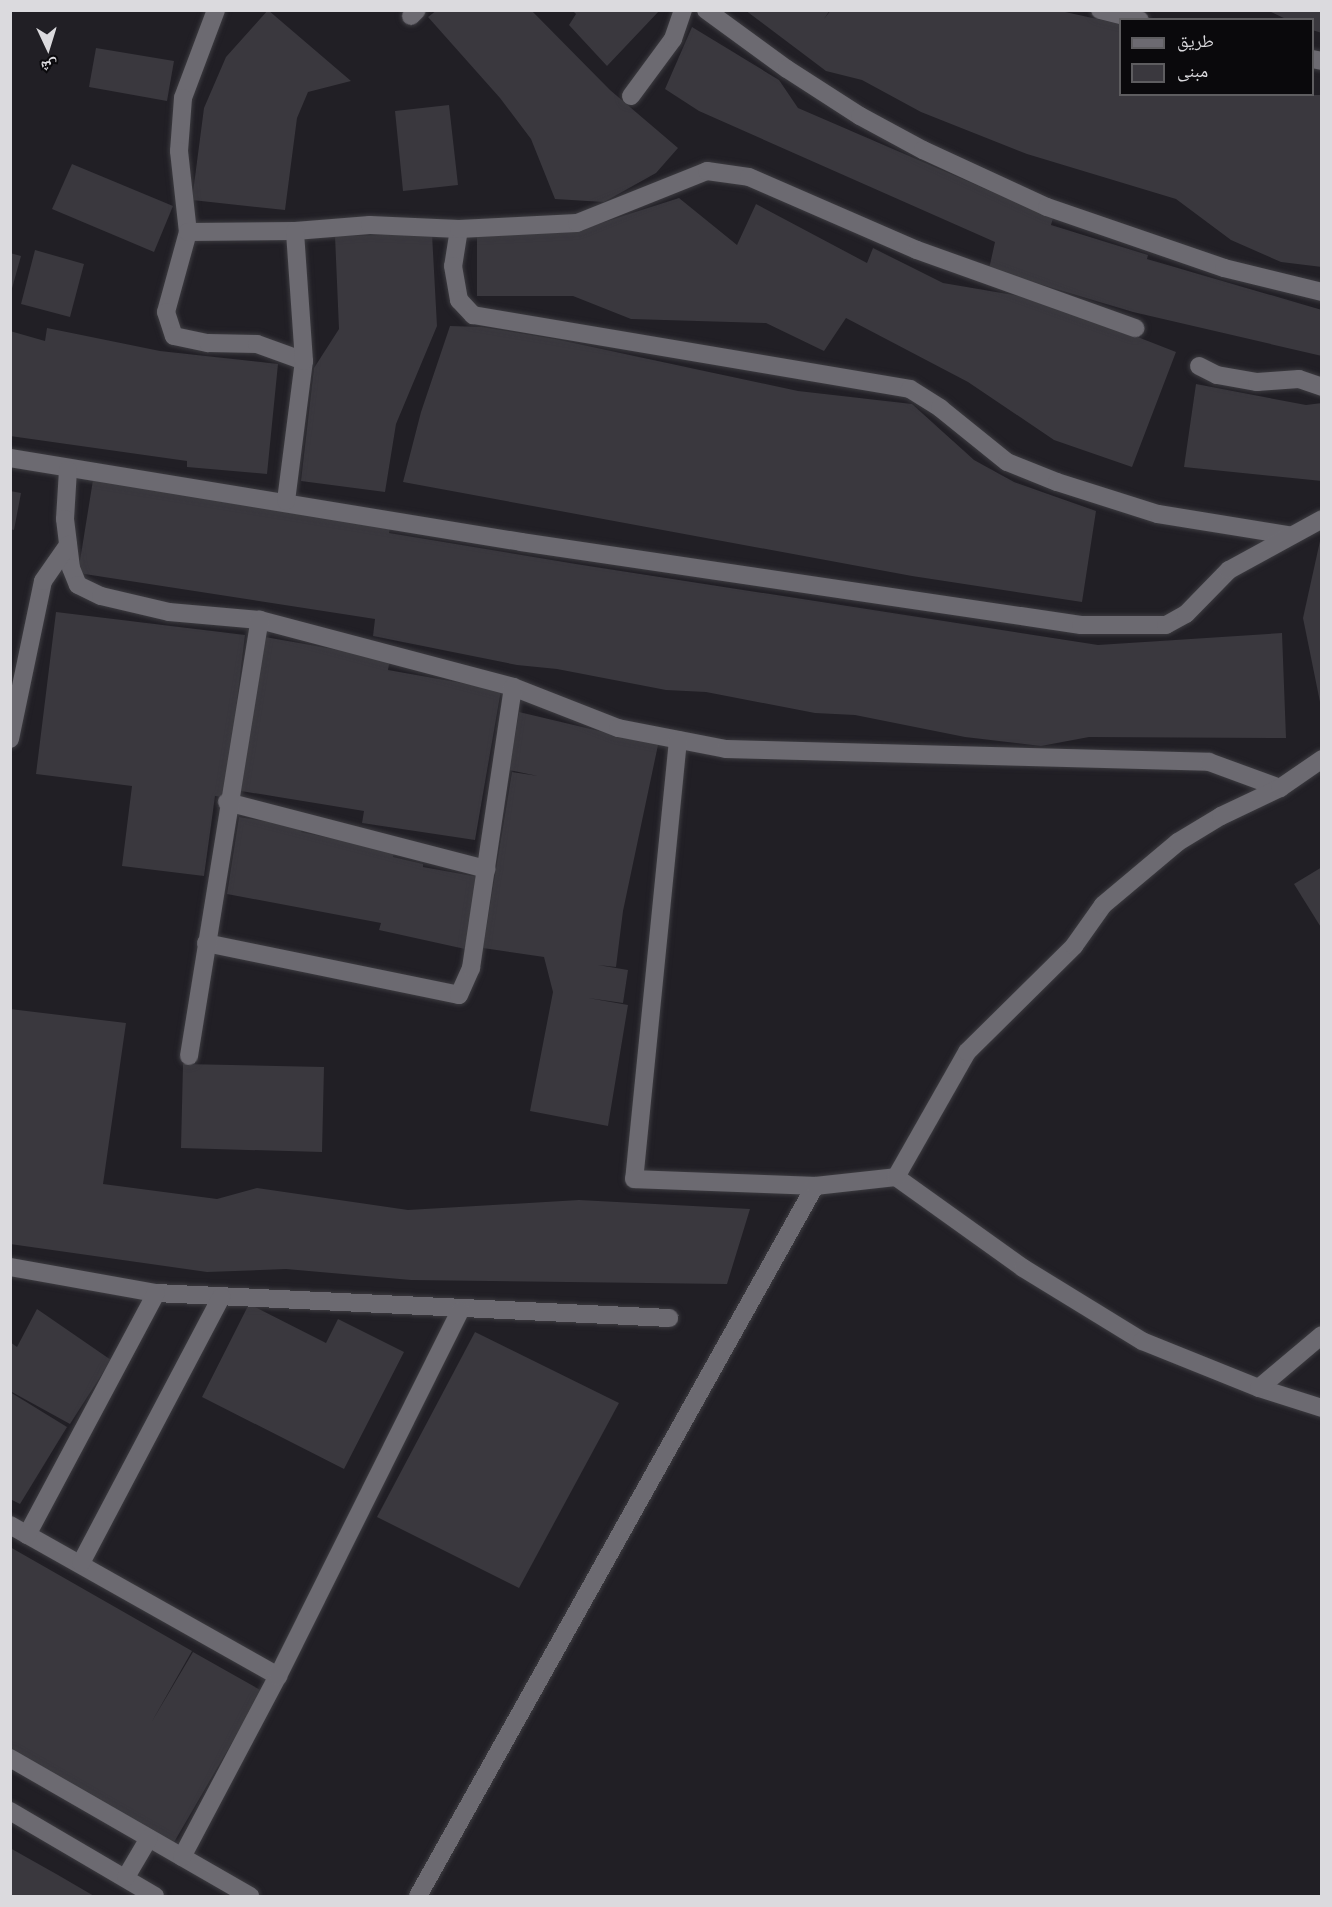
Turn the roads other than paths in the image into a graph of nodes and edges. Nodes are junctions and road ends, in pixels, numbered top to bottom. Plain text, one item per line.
1 (216, 10) edge
2 (683, 10) edge
3 (706, 10) edge
4 (1100, 10) edge
5 (1132, 18) edge
6 (631, 96) dead end
7 (459, 229) junction
8 (295, 231) junction
9 (188, 232) junction
10 (1322, 292) edge
11 (1135, 328) dead end
12 (304, 361) junction
13 (1199, 366) dead end
14 (1322, 387) edge
15 (10, 458) edge
16 (68, 470) junction
17 (286, 501) junction
18 (1322, 519) edge
19 (1288, 535) junction
20 (68, 545) junction
21 (260, 620) junction
22 (513, 687) junction
23 (10, 739) edge
24 (678, 740) junction
25 (1322, 759) edge
26 (1280, 788) junction
27 (227, 802) junction
28 (486, 869) junction
29 (206, 943) junction
30 (189, 1056) dead end
31 (896, 1177) junction
32 (815, 1186) junction
33 (10, 1267) edge
34 (156, 1293) junction
35 (221, 1297) junction
36 (460, 1311) junction
37 (669, 1318) dead end
38 (1322, 1335) edge
39 (1259, 1388) junction
40 (1322, 1408) edge
41 (10, 1525) edge
42 (27, 1535) junction
43 (81, 1563) junction
44 (278, 1676) junction
45 (10, 1758) edge
46 (10, 1810) edge
47 (149, 1838) junction
48 (182, 1857) junction
49 (126, 1877) junction
50 (155, 1896) edge
51 (250, 1896) edge
52 (418, 1896) edge

1 - 9 street
2 - 6 street
3 - 10 street
4 - 5 street
7 - 8 street
7 - 11 street
7 - 19 street
8 - 9 street
8 - 12 street
9 - 12 street
12 - 17 street
13 - 14 street
15 - 16 street
16 - 17 street
16 - 20 street
17 - 19 street
18 - 19 street
20 - 21 street
20 - 23 street
21 - 22 street
21 - 27 street
22 - 24 street
22 - 28 street
24 - 26 street
24 - 32 street
25 - 26 street
26 - 31 street
27 - 28 street
27 - 29 street
28 - 29 street
29 - 30 street
31 - 32 street
31 - 39 street
32 - 52 street
33 - 34 street
34 - 35 street
34 - 42 street
35 - 36 street
35 - 43 street
36 - 37 street
36 - 44 street
38 - 39 street
39 - 40 street
41 - 42 street
42 - 43 street
43 - 44 street
44 - 48 street
45 - 47 street
46 - 49 street
47 - 48 street
47 - 49 street
48 - 51 street
49 - 50 street

